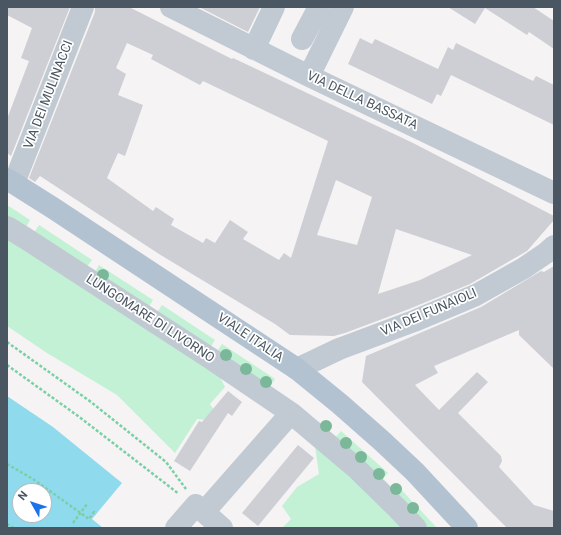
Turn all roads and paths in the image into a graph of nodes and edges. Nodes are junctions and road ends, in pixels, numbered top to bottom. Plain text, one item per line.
1 (83, 7) edge
2 (171, 7) edge
3 (274, 7) edge
4 (319, 7) edge
5 (343, 7) edge
6 (302, 39) dead end
7 (254, 49) junction
8 (309, 76) junction
9 (10, 181) edge
10 (554, 193) edge
11 (7, 227) edge
12 (554, 246) edge
13 (7, 342) edge
14 (7, 365) edge
15 (297, 369) junction
16 (291, 413) junction
17 (7, 464) edge
18 (86, 504) dead end
19 (196, 505) junction
20 (80, 513) junction
21 (96, 514) dead end
22 (73, 523) dead end
23 (7, 524) edge
24 (14, 528) edge
25 (176, 528) edge
26 (222, 528) edge
27 (416, 528) edge
28 (467, 528) edge

1 - 9 street, VIA DEI MULINACCI
2 - 7 street, VIA DELLA BASSATA
3 - 7 street
4 - 6 street
5 - 8 street
7 - 8 street, VIA DELLA BASSATA
8 - 10 street, VIA DELLA BASSATA
9 - 15 main road, VIALE ITALIA
11 - 16 street, LUNGOMARE DI LIVORNO
12 - 15 street, VIA DEI FUNAIOLI
13 - 19 path
14 - 19 path
15 - 28 main road, VIALE ITALIA
16 - 19 street
16 - 27 street, LUNGOMARE DI LIVORNO
17 - 20 path
18 - 20 path
19 - 25 street
19 - 26 street
20 - 21 path
20 - 22 path
23 - 24 path

